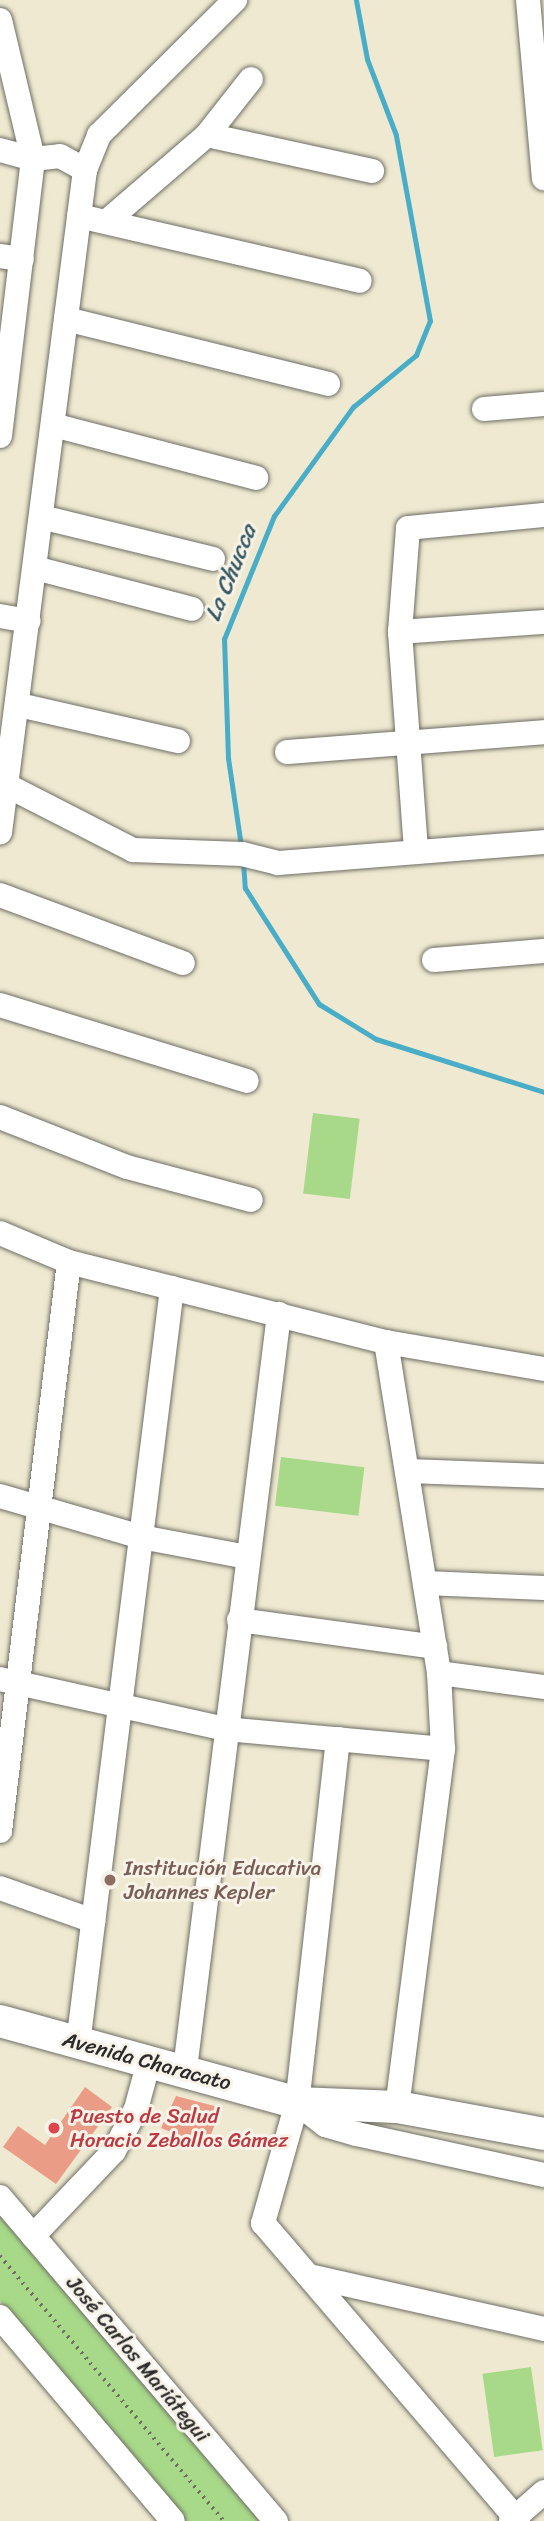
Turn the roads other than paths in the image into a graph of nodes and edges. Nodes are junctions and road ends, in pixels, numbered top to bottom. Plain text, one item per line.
1 (235, 0) edge
2 (528, 0) edge
3 (0, 20) edge
4 (4, 51) edge
5 (539, 72) edge
6 (251, 79) dead end
7 (208, 135) junction
8 (0, 150) edge
9 (33, 159) junction
10 (85, 170) junction
11 (372, 171) dead end
12 (544, 177) edge
13 (79, 216) junction
14 (106, 222) junction
15 (11, 258) edge
16 (360, 281) dead end
17 (66, 319) junction
18 (5, 359) edge
19 (328, 384) dead end
20 (544, 404) edge
21 (484, 409) dead end
22 (53, 425) junction
23 (0, 436) edge
24 (256, 478) dead end
25 (544, 515) edge
26 (41, 517) junction
27 (213, 559) dead end
28 (35, 568) junction
29 (192, 609) dead end
30 (0, 616) edge
31 (29, 621) junction
32 (544, 622) edge
33 (400, 632) junction
34 (19, 705) junction
35 (544, 732) edge
36 (404, 740) junction
37 (177, 741) dead end
38 (287, 752) dead end
39 (6, 785) junction
40 (0, 833) edge
41 (544, 842) edge
42 (416, 850) junction
43 (0, 895) edge
44 (544, 951) edge
45 (434, 960) dead end
46 (183, 963) dead end
47 (0, 1005) edge
48 (247, 1081) dead end
49 (0, 1117) edge
50 (251, 1200) dead end
51 (0, 1233) edge
52 (69, 1262) junction
53 (172, 1287) junction
54 (279, 1314) junction
55 (386, 1342) junction
56 (544, 1369) edge
57 (407, 1471) junction
58 (544, 1476) edge
59 (0, 1496) edge
60 (37, 1504) junction
61 (141, 1537) junction
62 (247, 1558) junction
63 (425, 1583) junction
64 (544, 1588) edge
65 (239, 1620) junction
66 (435, 1647) junction
67 (439, 1673) junction
68 (8, 1680) edge
69 (544, 1687) edge
70 (119, 1710) junction
71 (225, 1729) junction
72 (338, 1739) junction
73 (443, 1749) junction
74 (0, 1831) edge
75 (0, 1888) edge
76 (93, 1921) junction
77 (0, 2021) edge
78 (78, 2044) junction
79 (148, 2065) junction
80 (185, 2069) junction
81 (297, 2104) junction
82 (397, 2107) junction
83 (544, 2134) edge
84 (544, 2175) edge
85 (0, 2197) edge
86 (33, 2236) junction
87 (309, 2276) junction
88 (0, 2317) edge
89 (544, 2329) edge
90 (544, 2492) edge
91 (515, 2520) edge
92 (173, 2521) edge
93 (276, 2521) edge

1 - 10 street
2 - 5 street
3 - 4 street
4 - 9 street
5 - 12 street
6 - 7 street
7 - 11 street
7 - 14 street
8 - 9 street
9 - 10 street
9 - 15 street
10 - 13 street
13 - 14 street
13 - 17 street
14 - 16 street
15 - 18 street
17 - 19 street
17 - 22 street
18 - 23 street
20 - 21 street
22 - 24 street
22 - 26 street
25 - 33 street
26 - 27 street
26 - 28 street
28 - 29 street
28 - 31 street
30 - 31 street
31 - 34 street
32 - 33 street
33 - 36 street
34 - 37 street
34 - 39 street
35 - 36 street
36 - 38 street
36 - 42 street
39 - 40 street
39 - 42 street
41 - 42 street
43 - 46 street
44 - 45 street
47 - 48 street
49 - 50 street
51 - 52 street
52 - 53 street
52 - 60 street
53 - 54 street
53 - 61 street
54 - 55 street
54 - 62 street
55 - 56 street
55 - 57 street
57 - 58 street
57 - 63 street
59 - 60 street
60 - 61 street
60 - 68 street
61 - 62 street
61 - 70 street
62 - 65 street
63 - 64 street
63 - 66 street
65 - 66 street
65 - 71 street
66 - 67 street
67 - 69 street
67 - 73 street
68 - 70 street
68 - 74 street
70 - 71 street
70 - 76 street
71 - 72 street
71 - 80 street
72 - 73 street
72 - 81 street
73 - 82 street
75 - 76 street
76 - 78 street
77 - 78 main road, Avenida Characato
78 - 79 main road, Avenida Characato
79 - 80 main road, Avenida Characato
79 - 86 street
80 - 81 main road, Avenida Characato
81 - 82 main road, Avenida Characato
81 - 84 street
81 - 87 street
82 - 83 main road, Avenida Characato
85 - 86 street, José Carlos Mariátegui
86 - 93 street, José Carlos Mariátegui
87 - 89 street
87 - 91 street
88 - 92 street
90 - 91 street

